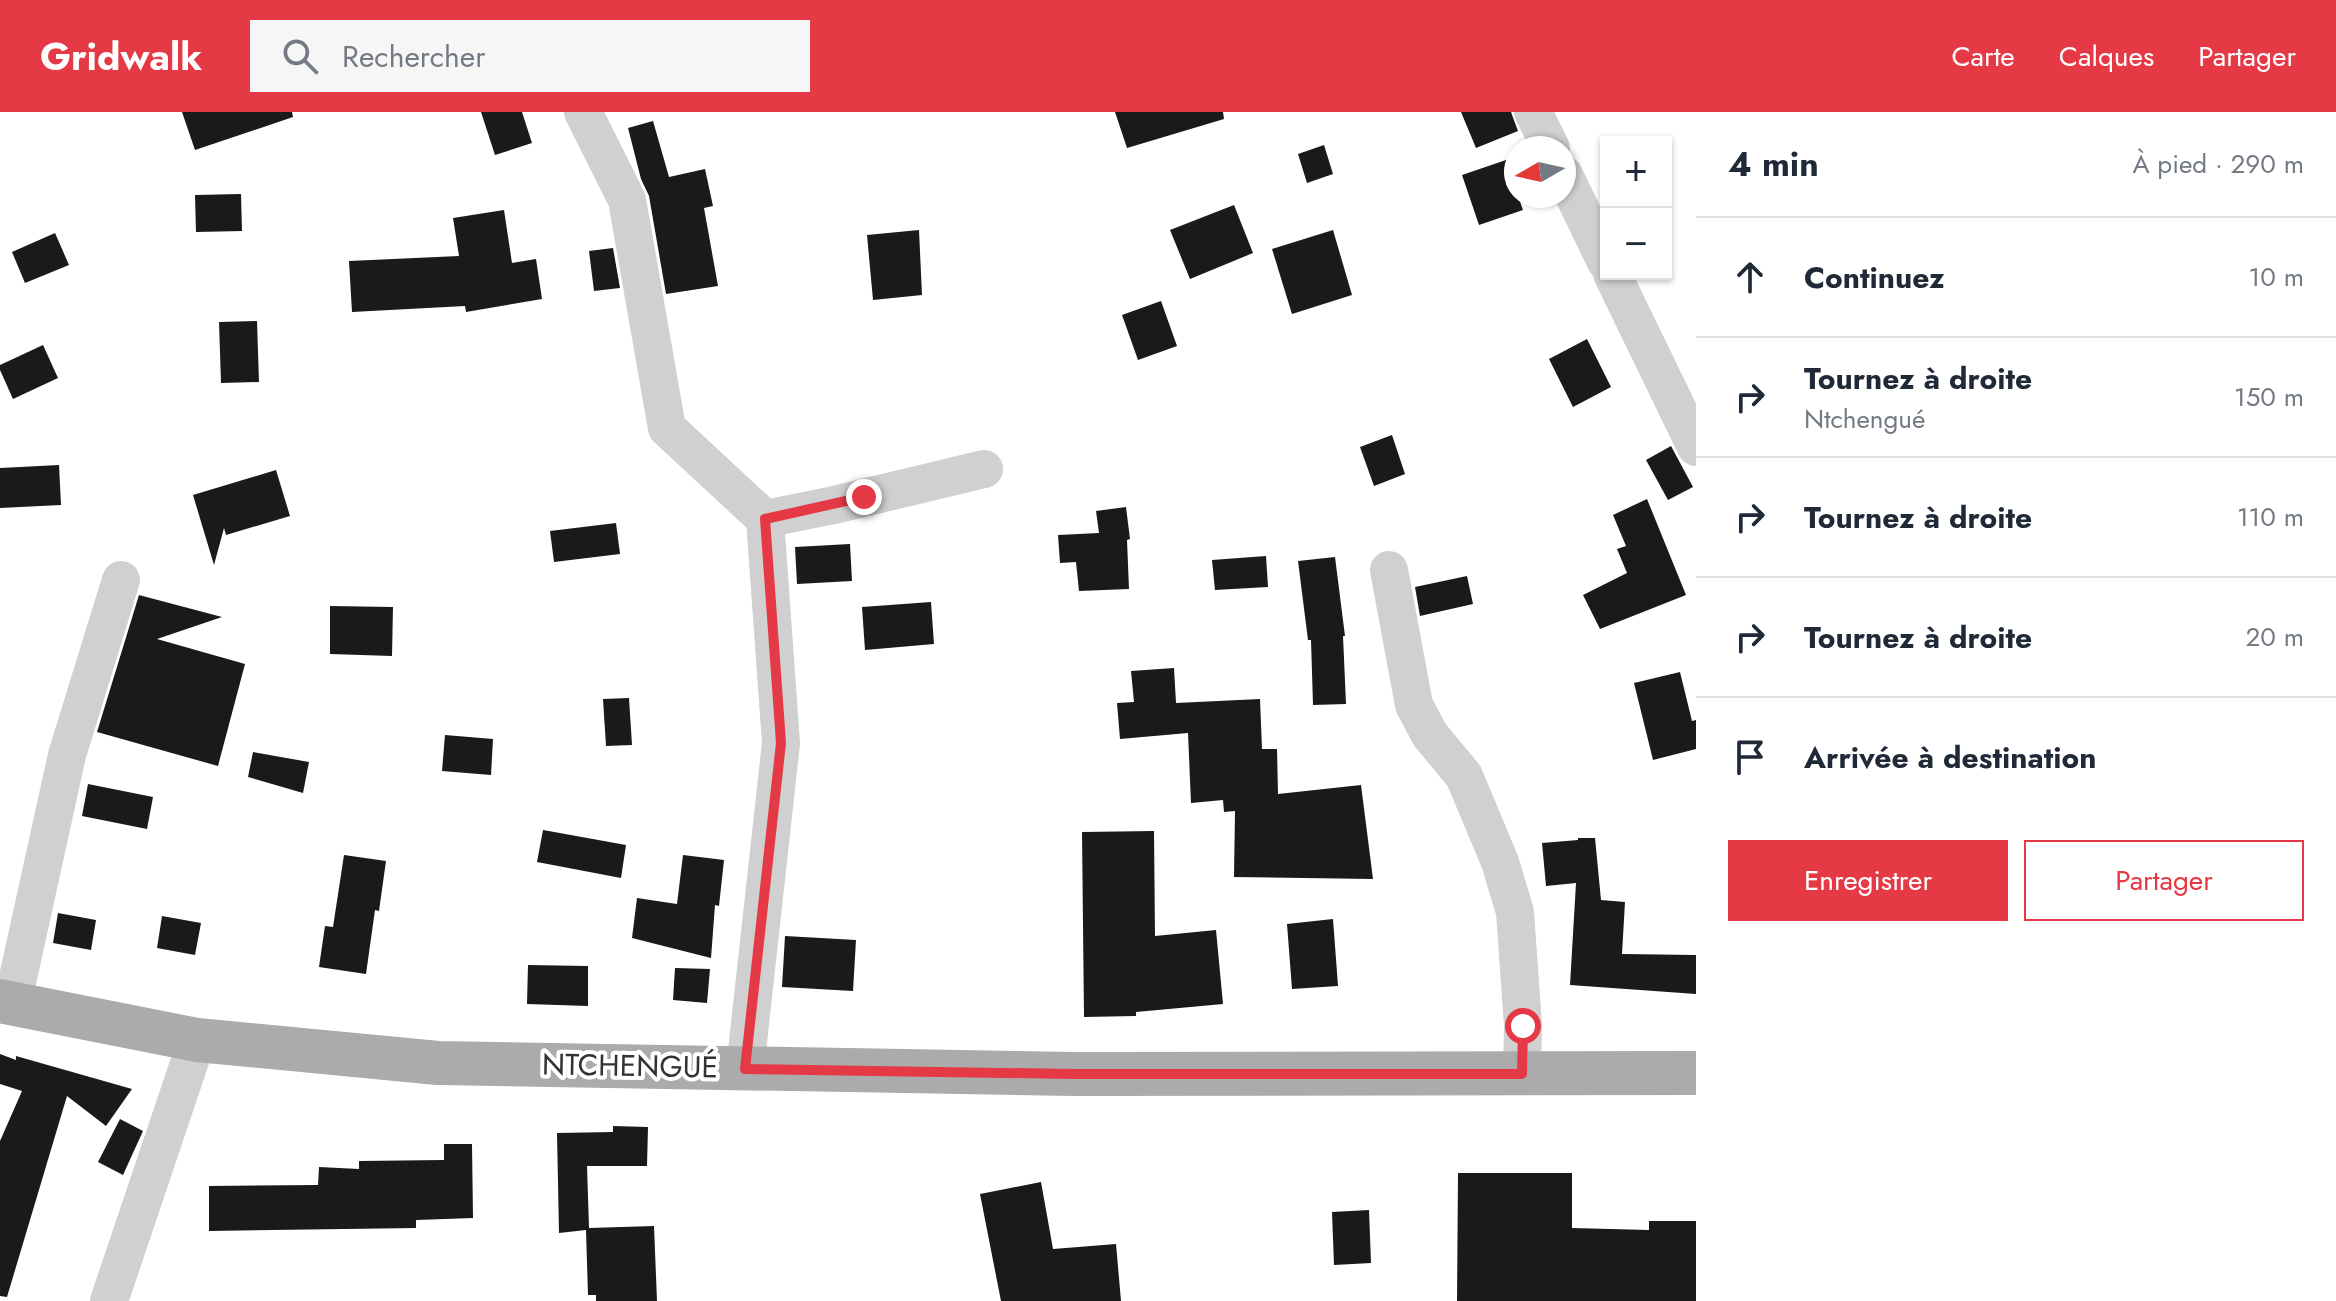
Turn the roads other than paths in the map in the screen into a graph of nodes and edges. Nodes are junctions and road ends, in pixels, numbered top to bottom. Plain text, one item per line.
1 (583, 112) edge
2 (1533, 112) edge
3 (1545, 136) edge
4 (1576, 200) edge
5 (1600, 250) edge
6 (1615, 280) edge
7 (1696, 447) edge
8 (984, 469) dead end
9 (765, 519) junction
10 (1389, 570) dead end
11 (121, 580) dead end
12 (6, 1003) edge
13 (197, 1040) junction
14 (745, 1069) junction
15 (1696, 1073) edge
16 (1522, 1074) junction
17 (109, 1301) edge

1 - 9 street
2 - 3 street
4 - 5 street
6 - 7 street
8 - 9 street
9 - 14 street
10 - 16 street
11 - 12 street
12 - 13 main road, NTCHENGUÉ
13 - 14 main road, NTCHENGUÉ
13 - 17 street
14 - 16 main road, NTCHENGUÉ
15 - 16 main road, NTCHENGUÉ

